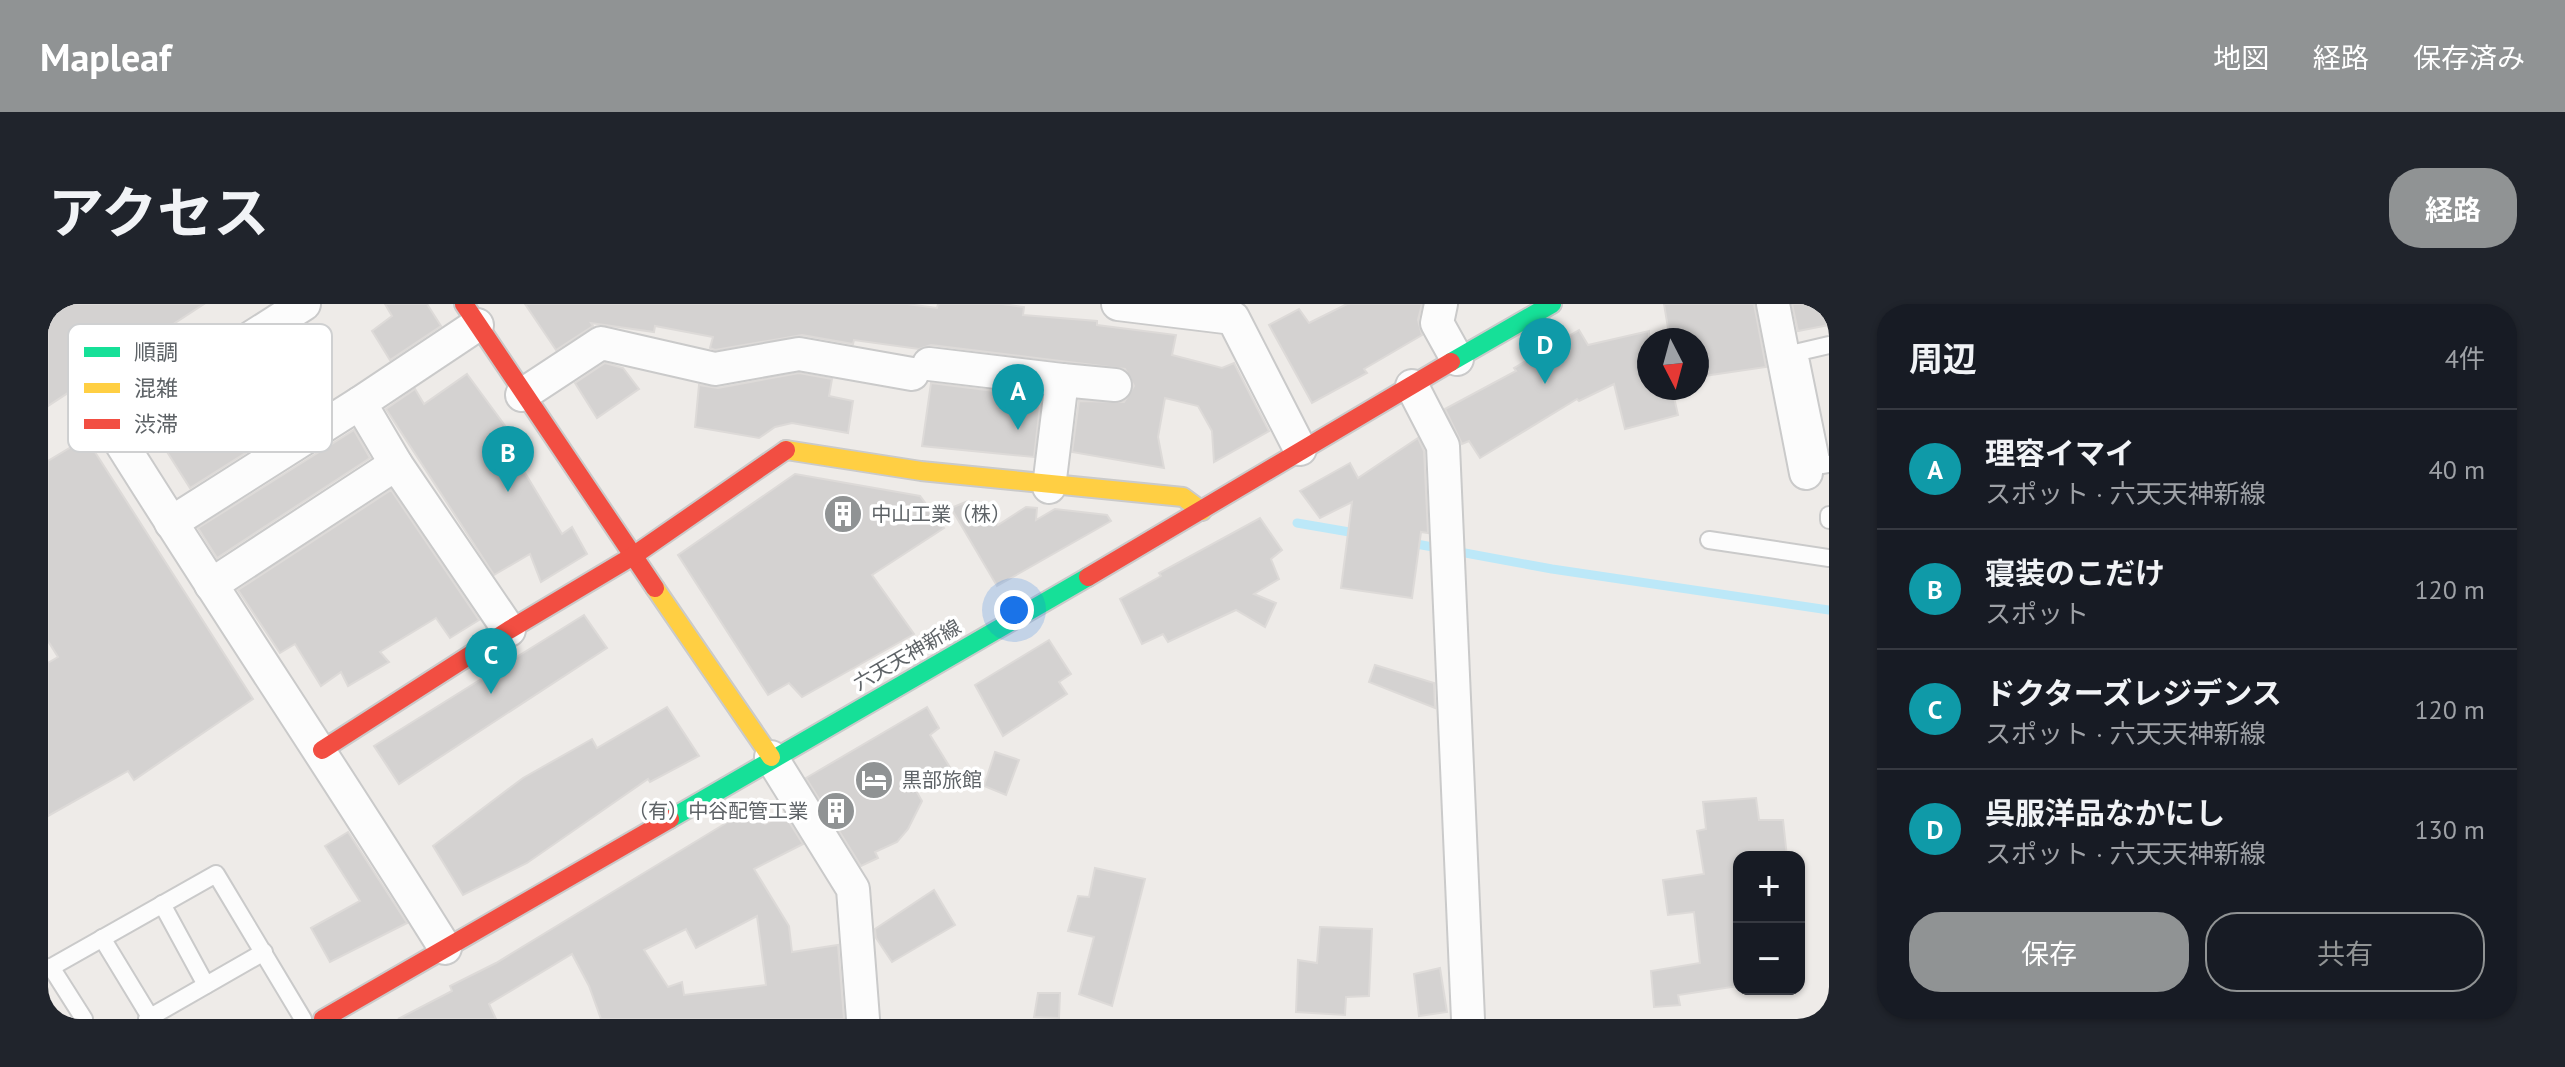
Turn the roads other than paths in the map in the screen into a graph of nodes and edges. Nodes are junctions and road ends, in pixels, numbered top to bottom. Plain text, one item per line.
1 (304, 304) edge
2 (1118, 304) edge
3 (1441, 304) edge
4 (1552, 304) edge
5 (1773, 304) edge
6 (1242, 311) edge
7 (470, 314) edge
8 (273, 324) edge
9 (1829, 345) edge
10 (1457, 359) junction
11 (1062, 380) junction
12 (1115, 385) dead end
13 (1412, 386) junction
14 (522, 395) junction
15 (360, 403) junction
16 (332, 421) edge
17 (1300, 449) junction
18 (127, 452) edge
19 (283, 452) edge
20 (396, 464) junction
21 (1817, 468) edge
22 (1049, 487) junction
23 (1202, 511) junction
24 (171, 523) junction
25 (1709, 540) dead end
26 (633, 556) junction
27 (1829, 558) edge
28 (211, 585) junction
29 (509, 630) junction
30 (322, 750) junction
31 (771, 757) junction
32 (162, 904) junction
33 (102, 938) junction
34 (445, 948) junction
35 (264, 952) junction
36 (49, 968) edge
37 (206, 985) junction
38 (148, 1018) edge
39 (84, 1019) edge
40 (303, 1019) edge
41 (323, 1019) edge
42 (863, 1019) edge
43 (1468, 1019) edge

1 - 8 street
2 - 6 street
3 - 10 street
4 - 10 street, 六天天神新線
5 - 21 street
6 - 17 street
7 - 14 street
7 - 15 street
9 - 21 lane
10 - 13 street, 六天天神新線
11 - 12 street
11 - 14 street
11 - 22 street
13 - 17 street, 六天天神新線
13 - 43 street
14 - 26 street
15 - 16 street
15 - 20 street
17 - 23 street, 六天天神新線
18 - 24 street
19 - 24 street
20 - 28 street
20 - 29 street
22 - 23 street
22 - 26 street
23 - 31 street, 六天天神新線
24 - 28 street
25 - 27 lane
26 - 29 street
26 - 31 street
28 - 30 street
29 - 30 street
30 - 34 street
31 - 34 street, 六天天神新線
31 - 42 street
32 - 33 lane
32 - 35 lane
32 - 37 lane
33 - 36 lane
33 - 38 lane
34 - 41 street, 六天天神新線
35 - 37 lane
35 - 40 lane
36 - 39 lane
37 - 38 lane

